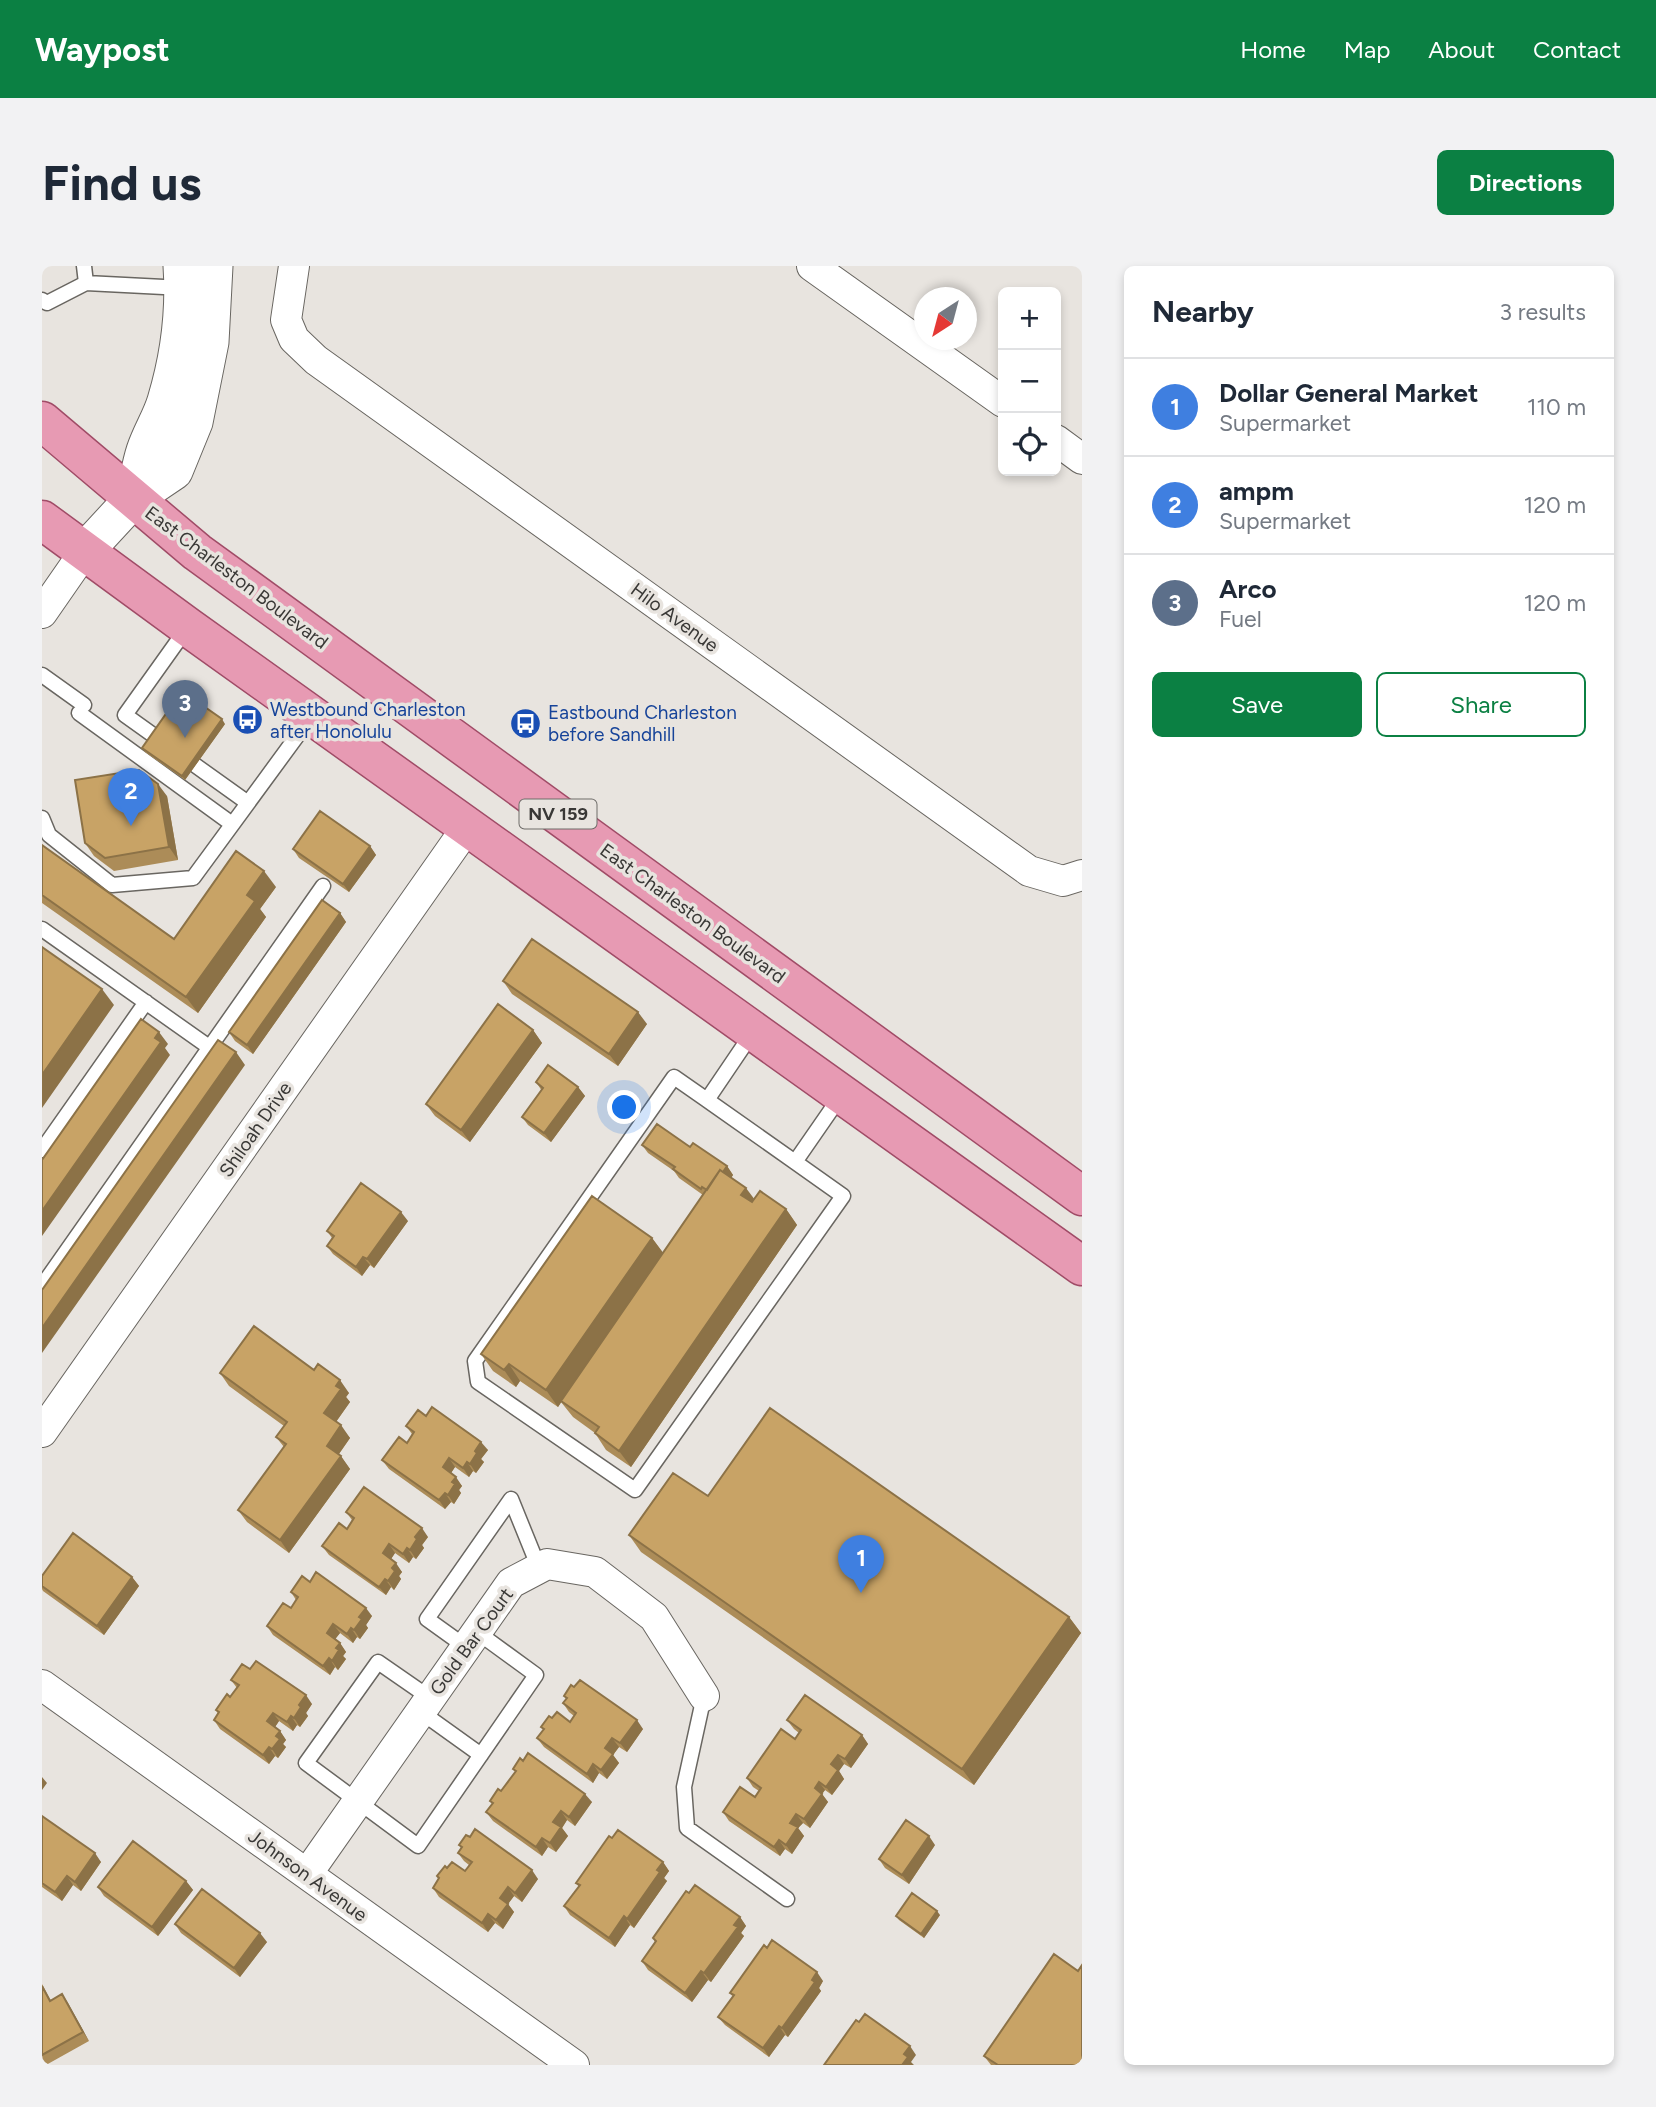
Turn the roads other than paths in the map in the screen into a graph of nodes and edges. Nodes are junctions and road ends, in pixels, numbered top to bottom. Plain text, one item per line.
1 (84, 266) edge
2 (214, 266) edge
3 (293, 266) edge
4 (812, 266) edge
5 (183, 277) edge
6 (86, 283) junction
7 (42, 300) edge
8 (998, 398) edge
9 (42, 421) edge
10 (1061, 444) edge
11 (1082, 459) edge
12 (42, 520) edge
13 (109, 525) junction
14 (42, 613) edge
15 (188, 627) junction
16 (42, 675) edge
17 (312, 715) junction
18 (248, 803) junction
19 (42, 818) edge
20 (232, 824) junction
21 (468, 826) junction
22 (1073, 878) edge
23 (323, 886) edge
24 (42, 929) edge
25 (146, 1002) junction
26 (754, 1030) junction
27 (209, 1047) junction
28 (842, 1094) junction
29 (707, 1100) junction
30 (42, 1150) edge
31 (795, 1162) junction
32 (1082, 1196) edge
33 (1082, 1266) edge
34 (42, 1286) edge
35 (42, 1432) edge
36 (539, 1568) junction
37 (472, 1640) junction
38 (42, 1685) edge
39 (704, 1696) joint
40 (425, 1705) junction
41 (481, 1755) junction
42 (358, 1802) junction
43 (307, 1874) junction
44 (787, 1899) dead end
45 (574, 2065) edge

1 - 6 lane
2 - 13 street
3 - 22 street, Hilo Avenue
4 - 8 street
5 - 6 lane
5 - 13 street
6 - 7 lane
9 - 13 main road, East Charleston Boulevard / NV 159
10 - 11 street
12 - 13 main road, East Charleston Boulevard / NV 159
13 - 14 street
13 - 15 main road, East Charleston Boulevard / NV 159
13 - 32 main road, East Charleston Boulevard / NV 159
15 - 17 main road, East Charleston Boulevard / NV 159
15 - 18 lane
16 - 20 lane
17 - 18 lane
17 - 21 main road, East Charleston Boulevard / NV 159
18 - 20 lane
19 - 20 lane
21 - 26 main road, East Charleston Boulevard / NV 159
21 - 35 street, Shiloah Drive
23 - 27 lane
24 - 25 lane
25 - 27 lane
25 - 30 lane
26 - 28 main road, East Charleston Boulevard / NV 159
26 - 29 lane
27 - 34 lane
28 - 31 lane
28 - 33 main road, East Charleston Boulevard / NV 159
29 - 31 lane
29 - 31 lane
36 - 37 street, Gold Bar Court
36 - 37 lane
36 - 39 street
37 - 40 street, Gold Bar Court
37 - 41 lane
38 - 43 street, Johnson Avenue
39 - 44 lane
40 - 41 lane
40 - 42 street, Gold Bar Court
40 - 42 lane
41 - 42 lane
42 - 43 street, Gold Bar Court
43 - 45 street, Johnson Avenue

